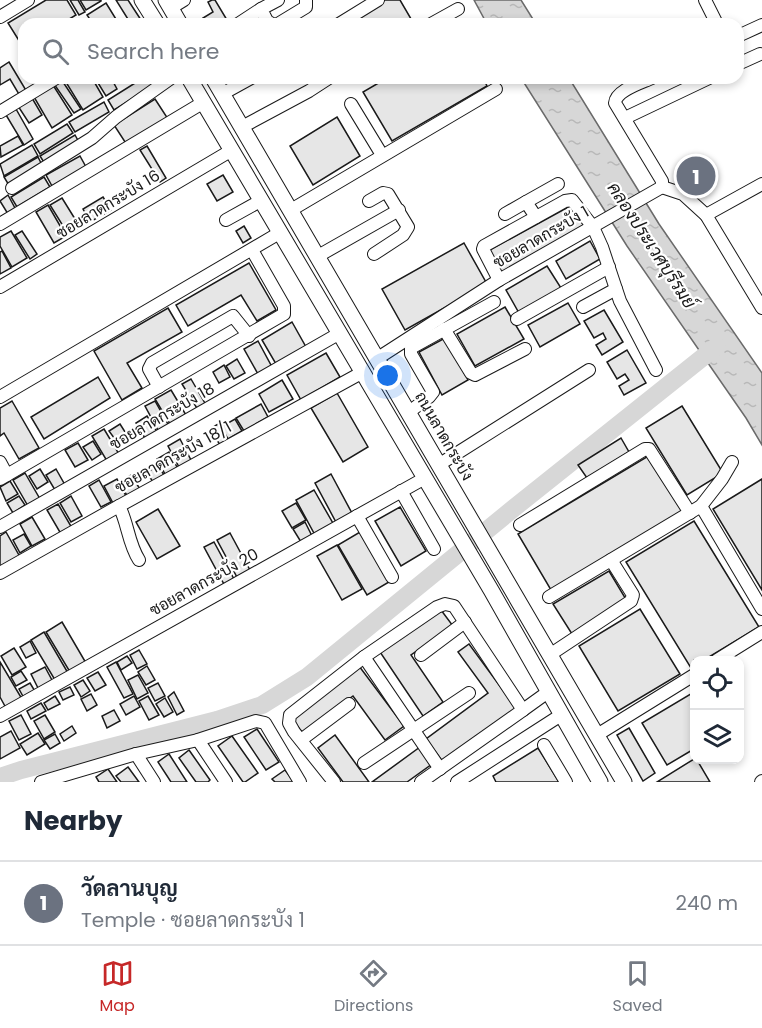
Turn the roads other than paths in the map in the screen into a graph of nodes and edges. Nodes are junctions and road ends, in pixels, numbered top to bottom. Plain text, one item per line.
1 (28, 0) edge
2 (142, 0) edge
3 (278, 0) edge
4 (306, 0) edge
5 (378, 0) edge
6 (705, 0) edge
7 (174, 3) edge
8 (261, 9) junction
9 (458, 9) dead end
10 (0, 17) edge
11 (151, 18) edge
12 (178, 18) edge
13 (247, 18) edge
14 (266, 18) edge
15 (288, 18) edge
16 (349, 18) edge
17 (442, 18) edge
18 (714, 18) edge
19 (762, 25) edge
20 (744, 33) edge
21 (760, 54) dead end
22 (744, 61) edge
23 (46, 84) edge
24 (163, 84) edge
25 (193, 84) edge
26 (216, 84) edge
27 (240, 84) edge
28 (320, 84) edge
29 (640, 84) edge
30 (696, 84) edge
31 (496, 89) dead end
32 (222, 94) junction
33 (204, 102) junction
34 (351, 104) dead end
35 (0, 112) edge
36 (625, 118) junction
37 (242, 127) junction
38 (232, 150) junction
39 (382, 155) junction
40 (558, 184) dead end
41 (762, 184) edge
42 (12, 188) dead end
43 (657, 190) junction
44 (262, 200) junction
45 (369, 201) dead end
46 (526, 202) junction
47 (291, 210) junction
48 (399, 210) junction
49 (506, 214) dead end
50 (706, 214) junction
51 (537, 217) junction
52 (226, 220) dead end
53 (0, 224) edge
54 (596, 225) junction
55 (281, 232) junction
56 (252, 250) junction
57 (374, 254) dead end
58 (318, 256) junction
59 (609, 267) junction
60 (499, 280) junction
61 (0, 287) edge
62 (616, 289) junction
63 (494, 302) dead end
64 (583, 307) dead end
65 (762, 308) edge
66 (517, 319) dead end
67 (444, 329) junction
68 (340, 333) junction
69 (249, 336) junction
70 (525, 349) dead end
71 (378, 357) junction
72 (590, 370) dead end
73 (656, 370) dead end
74 (363, 372) junction
75 (159, 387) junction
76 (0, 397) edge
77 (409, 412) junction
78 (0, 462) edge
79 (732, 462) dead end
80 (440, 464) junction
81 (4, 477) edge
82 (425, 478) junction
83 (401, 491) junction
84 (119, 506) junction
85 (701, 506) junction
86 (690, 513) junction
87 (357, 516) junction
88 (520, 525) dead end
89 (0, 527) edge
90 (434, 549) dead end
91 (140, 560) dead end
92 (611, 561) junction
93 (0, 573) edge
94 (392, 578) dead end
95 (549, 597) dead end
96 (762, 609) edge
97 (465, 622) junction
98 (762, 632) edge
99 (551, 654) junction
100 (421, 655) dead end
101 (723, 656) edge
102 (364, 657) junction
103 (690, 677) edge
104 (548, 692) junction
105 (469, 693) dead end
106 (350, 704) dead end
107 (523, 710) junction
108 (561, 715) junction
109 (0, 716) edge
110 (413, 730) junction
111 (597, 735) junction
112 (198, 740) junction
113 (301, 740) junction
114 (544, 745) dead end
115 (136, 754) junction
116 (364, 763) dead end
117 (440, 769) junction
118 (80, 777) edge
119 (41, 782) edge
120 (154, 782) edge
121 (226, 782) edge
122 (300, 782) edge
123 (333, 782) edge
124 (421, 782) edge
125 (457, 782) edge
126 (566, 782) edge
127 (600, 782) edge
128 (624, 782) edge

1 - 10 street
2 - 11 main road
3 - 8 street
4 - 15 street
5 - 16 street
6 - 18 street
7 - 12 main road
8 - 13 street
8 - 14 street
9 - 17 street
19 - 20 street
21 - 22 street
23 - 35 street
24 - 42 street
25 - 33 main road
26 - 32 main road, ถนนลาดกระบัง
27 - 32 street
28 - 37 street
29 - 36 street
30 - 36 street
31 - 39 street
32 - 37 main road, ถนนลาดกระบัง
33 - 38 main road
33 - 53 street
34 - 39 street
36 - 43 street
37 - 47 main road, ถนนลาดกระบัง
38 - 44 main road
38 - 61 street, ซอยลาดกระบัง 16
39 - 47 street
40 - 46 street
41 - 50 street
43 - 50 street
43 - 54 street, ซอยลาดกระบัง 1
44 - 52 street
44 - 55 main road
45 - 48 street
46 - 49 street
46 - 51 street
47 - 58 main road, ถนนลาดกระบัง
48 - 57 street
48 - 58 street
50 - 65 street
51 - 54 street
51 - 60 street
54 - 59 street
54 - 60 street, ซอยลาดกระบัง 1
55 - 56 street
55 - 68 main road
56 - 69 street
56 - 76 street
58 - 71 main road, ถนนลาดกระบัง
59 - 62 street
59 - 66 street
60 - 71 street, ซอยลาดกระบัง 1
62 - 64 street
62 - 73 street
63 - 67 street
67 - 70 street
67 - 77 street
68 - 74 main road
68 - 89 street, ซอยลาดกระบัง 18
69 - 75 street
69 - 75 street
71 - 77 main road, ถนนลาดกระบัง
72 - 80 street
74 - 82 main road
74 - 84 street, ซอยลาดกระบัง 18/1
75 - 81 street
77 - 80 main road, ถนนลาดกระบัง
78 - 81 street
79 - 85 street
80 - 99 main road, ถนนลาดกระบัง
82 - 83 street, ซอยลาดกระบัง 20
82 - 104 main road
83 - 87 street, ซอยลาดกระบัง 20
83 - 90 street
84 - 91 street
84 - 93 street, ซอยลาดกระบัง 18/1
85 - 86 street
85 - 96 street
86 - 88 street
86 - 92 street
87 - 94 street
87 - 109 street, ซอยลาดกระบัง 20
92 - 95 street
92 - 99 street
97 - 100 street
97 - 102 street
97 - 107 street
98 - 101 street
99 - 111 main road, ถนนลาดกระบัง
102 - 110 street
102 - 113 street
103 - 111 street
104 - 107 street
104 - 108 main road
105 - 110 street
106 - 113 street
107 - 117 street
108 - 125 street
108 - 127 main road
110 - 116 street
110 - 117 street
111 - 128 main road, ถนนลาดกระบัง
112 - 115 street
112 - 121 street
112 - 122 street
113 - 123 street
114 - 126 street
115 - 118 street
115 - 120 street
117 - 124 street
118 - 119 street

